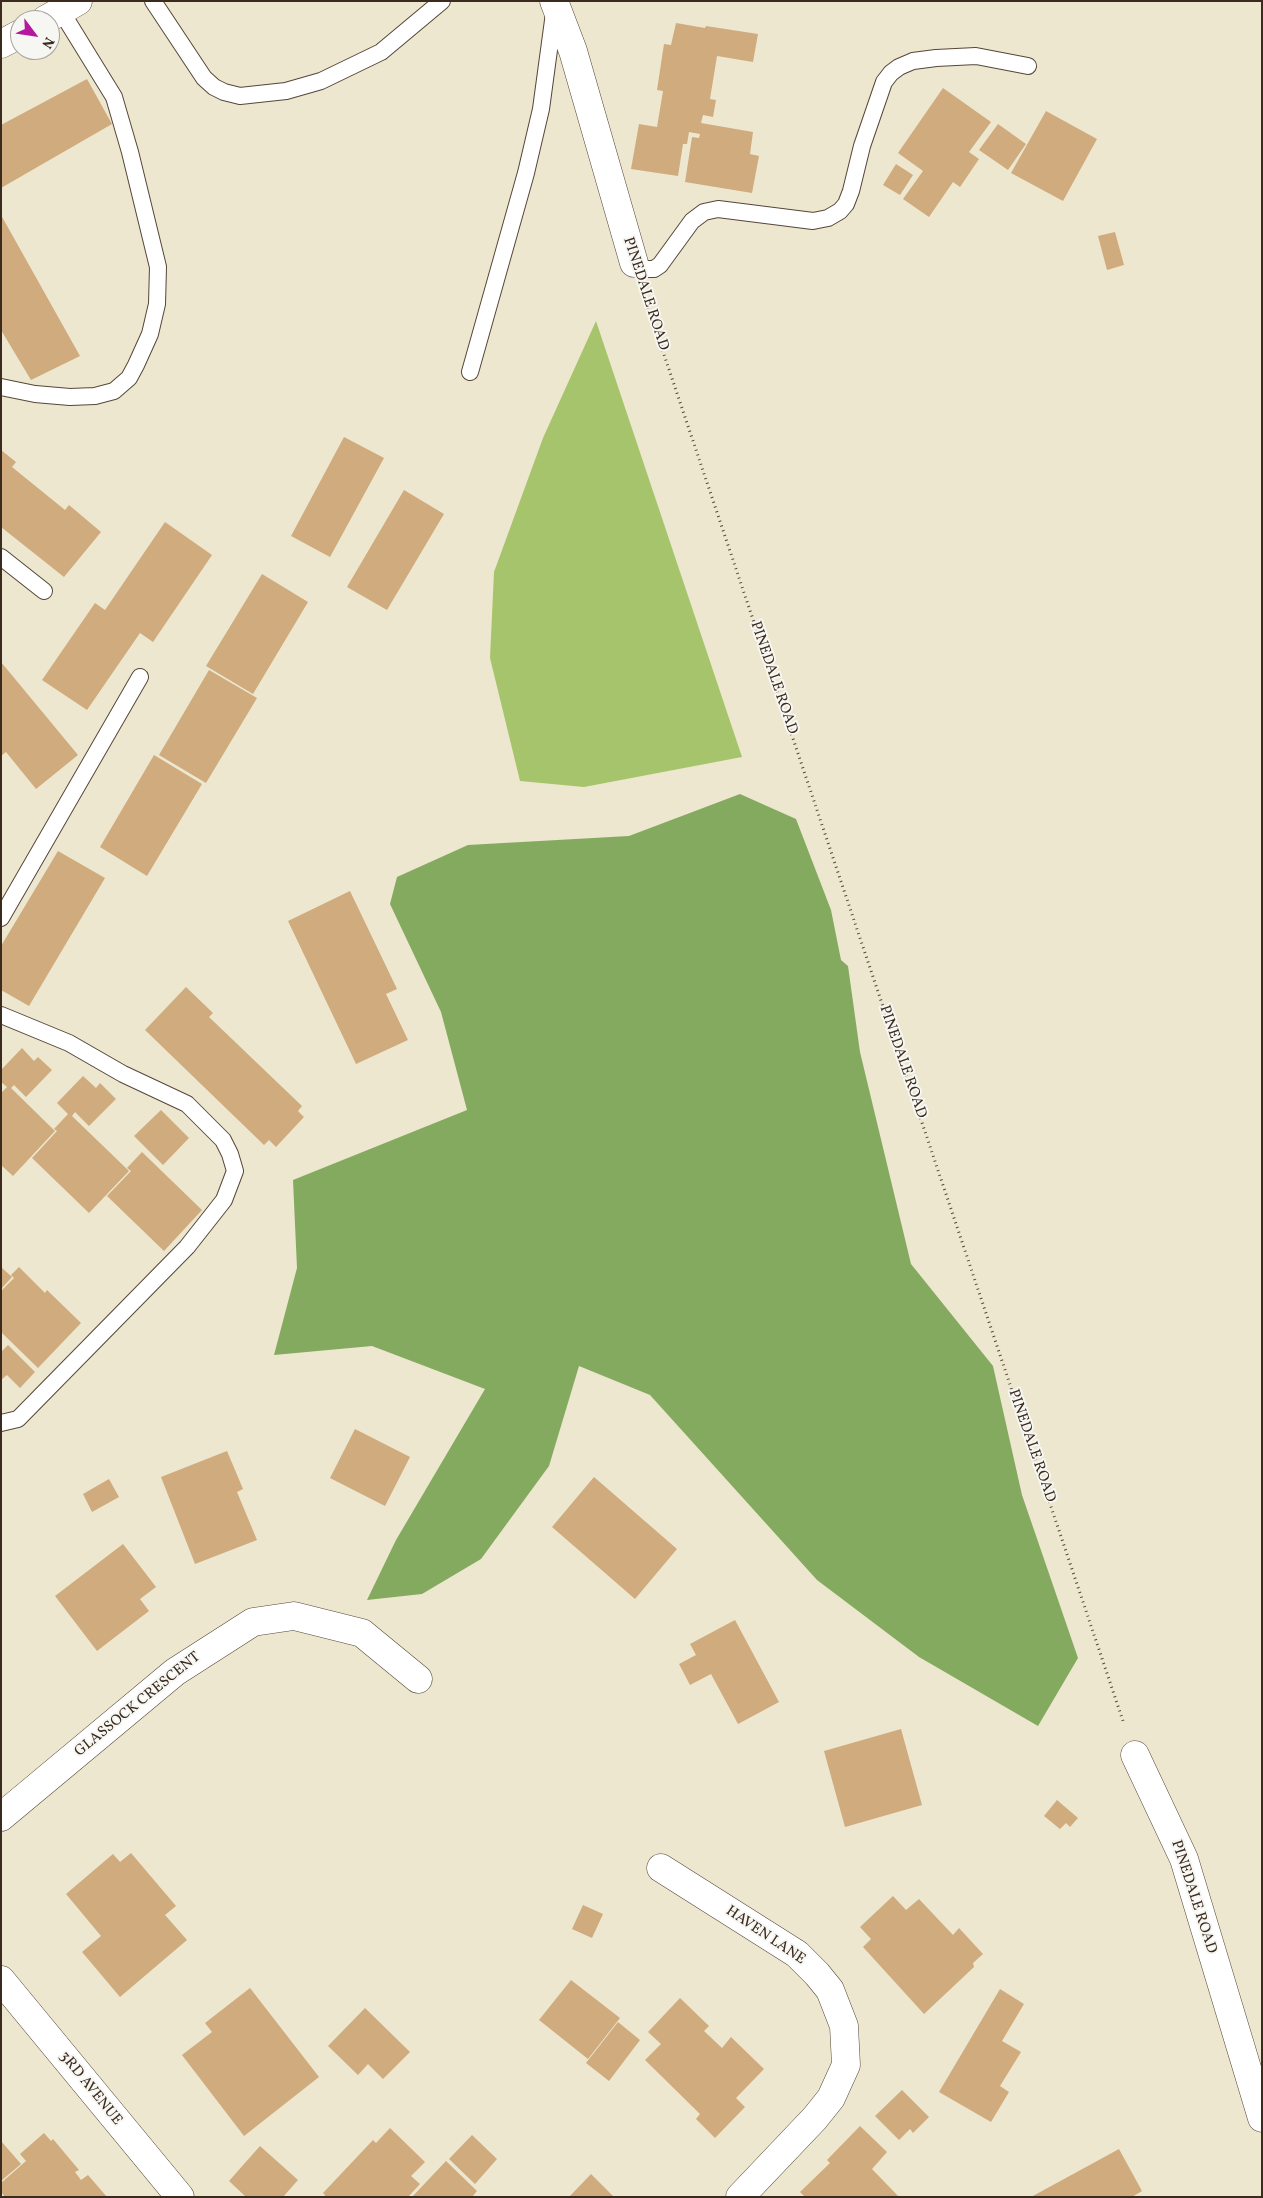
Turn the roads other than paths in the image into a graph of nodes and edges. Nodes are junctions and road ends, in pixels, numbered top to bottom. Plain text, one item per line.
1 (154, 1) edge
2 (442, 1) edge
3 (554, 4) edge
4 (61, 11) edge
5 (1028, 66) dead end
6 (634, 263) joint
7 (470, 372) dead end
8 (1, 387) edge
9 (1, 557) edge
10 (44, 591) dead end
11 (140, 677) dead end
12 (1, 918) edge
13 (1, 1015) edge
14 (1, 1423) edge
15 (418, 1679) dead end
16 (1134, 1755) road end
17 (1, 1818) edge
18 (661, 1868) dead end
19 (1, 1980) edge
20 (1262, 2118) edge
21 (180, 2197) edge
22 (740, 2197) edge

1 - 2 lane
3 - 6 street, PINEDALE ROAD
3 - 7 lane
4 - 8 lane
5 - 6 lane
9 - 10 lane
11 - 12 lane
13 - 14 lane
15 - 17 street, GLASSOCK CRESCENT
16 - 20 street, PINEDALE ROAD
18 - 22 street, HAVEN LANE
19 - 21 street, 3RD AVENUE

